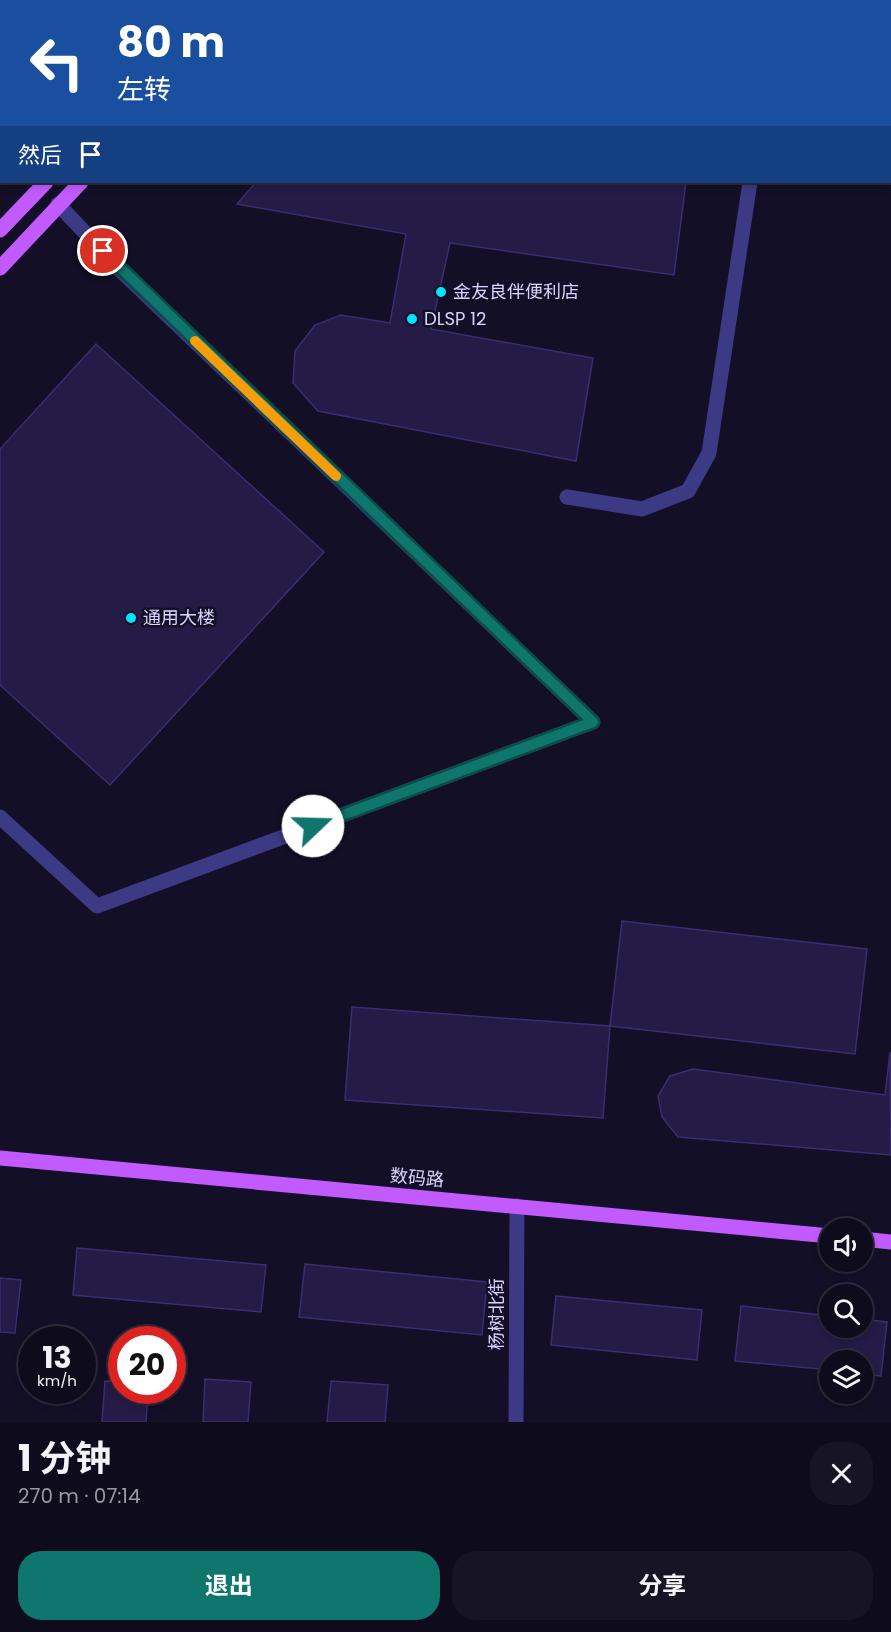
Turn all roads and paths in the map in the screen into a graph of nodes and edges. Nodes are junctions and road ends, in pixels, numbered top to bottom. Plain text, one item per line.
1 (45, 183) edge
2 (80, 183) edge
3 (750, 183) edge
4 (58, 204) junction
5 (0, 230) edge
6 (0, 268) edge
7 (567, 497) dead end
8 (0, 817) edge
9 (0, 1158) edge
10 (517, 1206) junction
11 (819, 1235) edge
12 (873, 1240) edge
13 (891, 1242) edge
14 (516, 1422) edge

1 - 5 main road
2 - 4 main road
3 - 7 street
4 - 6 main road
4 - 8 street
9 - 10 main road, 数码路
10 - 11 main road, 数码路
10 - 14 street, 杨树北街
12 - 13 main road

